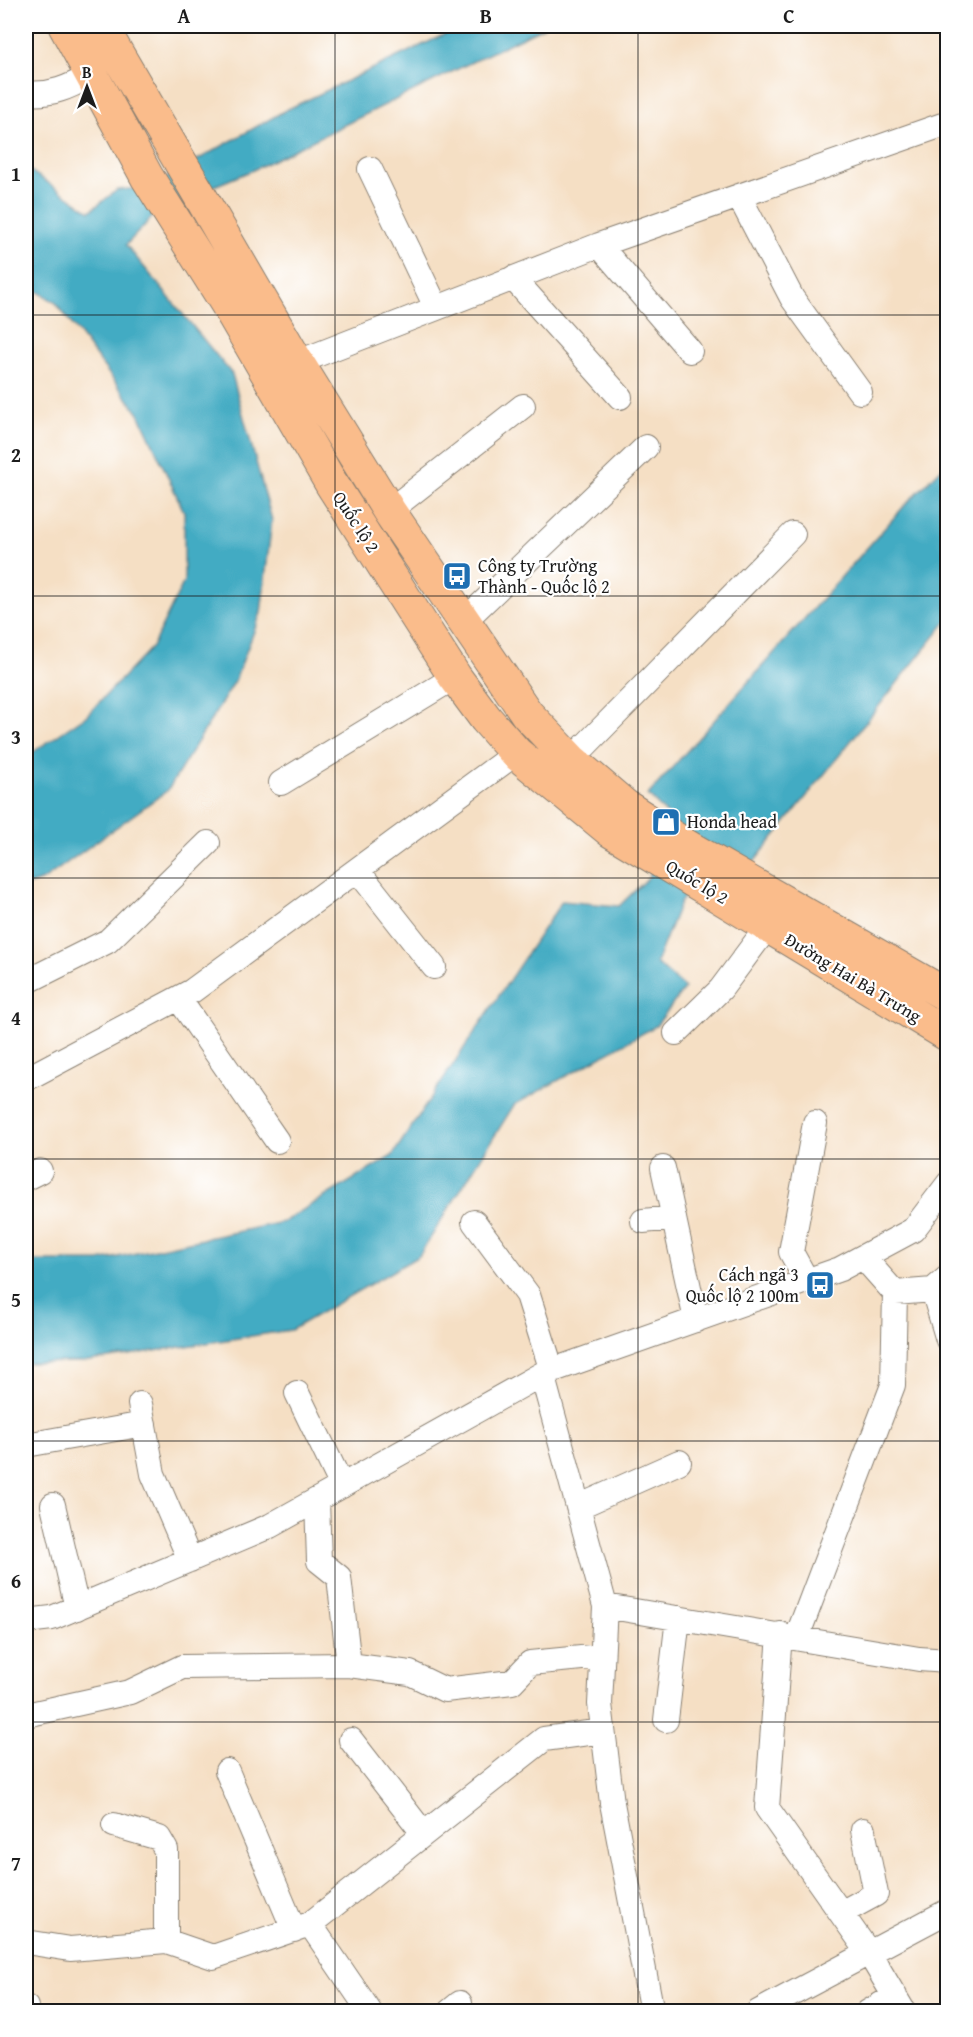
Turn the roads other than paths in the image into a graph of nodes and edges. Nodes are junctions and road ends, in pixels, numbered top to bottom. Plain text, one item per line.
1 (66, 26) edge
2 (101, 26) edge
3 (92, 75) junction
4 (26, 93) edge
5 (948, 123) edge
6 (370, 169) dead end
7 (739, 196) junction
8 (598, 245) junction
9 (513, 278) junction
10 (436, 307) junction
11 (690, 351) dead end
12 (283, 368) junction
13 (860, 392) dead end
14 (620, 397) dead end
15 (523, 406) dead end
16 (646, 447) dead end
17 (389, 511) junction
18 (793, 534) dead end
19 (464, 621) junction
20 (455, 677) junction
21 (516, 753) junction
22 (571, 760) junction
23 (281, 783) dead end
24 (208, 843) dead end
25 (358, 871) junction
26 (767, 914) junction
27 (434, 967) dead end
28 (26, 982) edge
29 (948, 996) edge
30 (178, 999) junction
31 (676, 1033) dead end
32 (948, 1035) edge
33 (26, 1079) edge
34 (815, 1123) dead end
35 (277, 1142) dead end
36 (663, 1168) dead end
37 (948, 1184) edge
38 (674, 1218) junction
39 (643, 1221) dead end
40 (474, 1222) dead end
41 (863, 1257) junction
42 (807, 1281) junction
43 (940, 1284) edge
44 (895, 1293) junction
45 (696, 1320) junction
46 (948, 1340) edge
47 (547, 1373) junction
48 (297, 1393) dead end
49 (26, 1445) edge
50 (679, 1462) dead end
51 (342, 1486) junction
52 (317, 1500) junction
53 (53, 1505) dead end
54 (578, 1507) junction
55 (190, 1560) junction
56 (605, 1606) junction
57 (76, 1608) junction
58 (678, 1617) junction
59 (26, 1621) edge
60 (788, 1636) junction
61 (602, 1656) junction
62 (948, 1661) edge
63 (349, 1665) junction
64 (26, 1715) edge
65 (666, 1720) dead end
66 (603, 1731) junction
67 (351, 1740) dead end
68 (227, 1770) dead end
69 (114, 1825) dead end
70 (863, 1830) dead end
71 (424, 1834) junction
72 (948, 1911) edge
73 (841, 1913) junction
74 (302, 1927) junction
75 (166, 1941) junction
76 (26, 1942) edge
77 (869, 1953) junction
78 (899, 2004) edge
79 (370, 2012) edge
80 (652, 2012) edge
81 (758, 2012) edge
82 (868, 2012) edge

1 - 3 highway, Quốc lộ 2
2 - 12 highway, Quốc lộ 2
3 - 4 street
3 - 12 highway, Quốc lộ 2
5 - 7 street
6 - 10 street
7 - 8 street
7 - 13 street
8 - 9 street
8 - 11 street
9 - 10 street
9 - 14 street
10 - 12 street
12 - 17 highway, Quốc lộ 2
12 - 20 highway, Quốc lộ 2
15 - 17 street
16 - 19 street
17 - 19 highway, Quốc lộ 2
18 - 22 street
19 - 22 highway, Quốc lộ 2
20 - 21 highway, Quốc lộ 2
20 - 23 street
21 - 25 street
21 - 26 highway, Quốc lộ 2
22 - 26 highway, Quốc lộ 2
24 - 28 street
25 - 27 street
25 - 30 street
26 - 29 highway, Đường Hai Bà Trưng
26 - 31 street
26 - 32 highway, Đường Hai Bà Trưng
30 - 33 street
30 - 35 street
34 - 42 street
36 - 38 street
37 - 41 street
38 - 39 street
38 - 45 street
40 - 47 street
41 - 42 street
41 - 44 street
42 - 45 street
43 - 44 street
43 - 46 street
44 - 60 street
45 - 47 street
47 - 51 street
47 - 54 street
48 - 51 street
49 - 55 street
50 - 54 street
51 - 52 street
52 - 55 street
52 - 63 street
53 - 57 street
54 - 56 street
55 - 57 street
56 - 58 street
56 - 61 street
57 - 59 street
58 - 60 street
58 - 65 street
60 - 62 street
60 - 73 street
61 - 63 street
61 - 66 street
63 - 64 street
66 - 71 street
66 - 80 street
67 - 71 street
68 - 74 street
69 - 75 street
70 - 73 street
71 - 74 street
72 - 77 street
73 - 77 street
74 - 75 street
74 - 79 street
75 - 76 street
77 - 78 street
77 - 81 street
78 - 82 street

